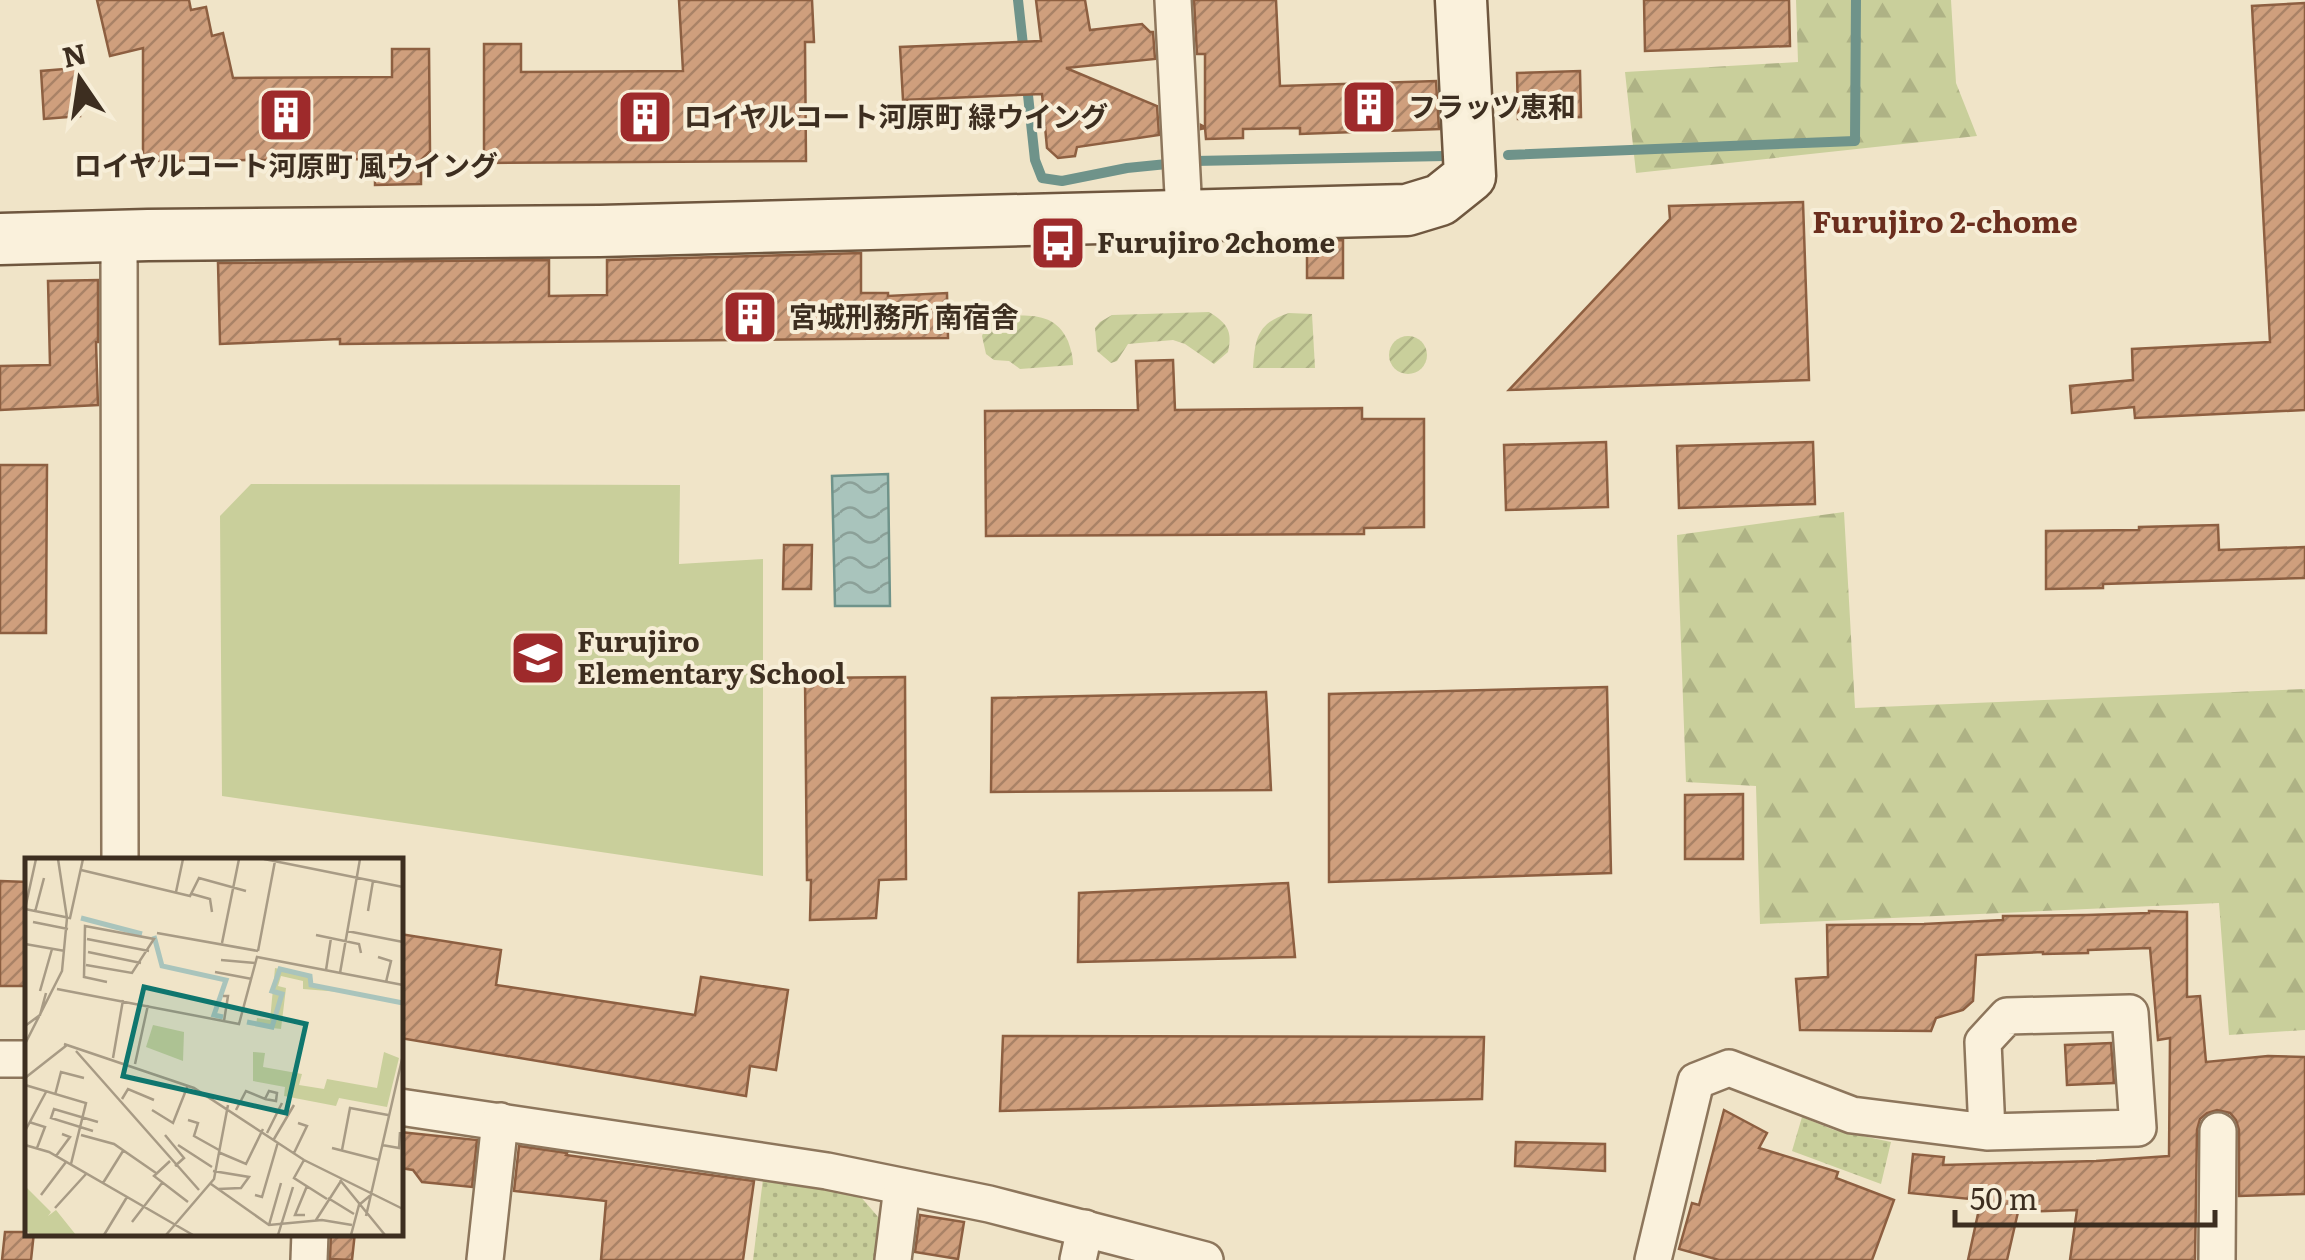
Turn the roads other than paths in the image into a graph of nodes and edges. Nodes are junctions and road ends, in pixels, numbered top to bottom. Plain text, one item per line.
1 (1173, 0) edge
2 (1461, 0) edge
3 (1184, 214) junction
4 (119, 236) junction
5 (0, 239) edge
6 (120, 858) edge
7 (402, 1107) edge
8 (500, 1121) junction
9 (2218, 1131) dead end
10 (1987, 1132) junction
11 (902, 1187) junction
12 (310, 1235) edge
13 (1081, 1244) edge
14 (309, 1260) edge
15 (485, 1260) edge
16 (892, 1260) edge
17 (1205, 1260) edge
18 (1653, 1260) edge
19 (2218, 1260) edge

1 - 3 street
2 - 3 street
3 - 4 street
4 - 5 street
4 - 6 street
7 - 8 street
8 - 11 street
8 - 15 street
9 - 19 street
10 - 10 street
10 - 18 street
11 - 13 street
11 - 16 street
12 - 14 street
13 - 17 street

